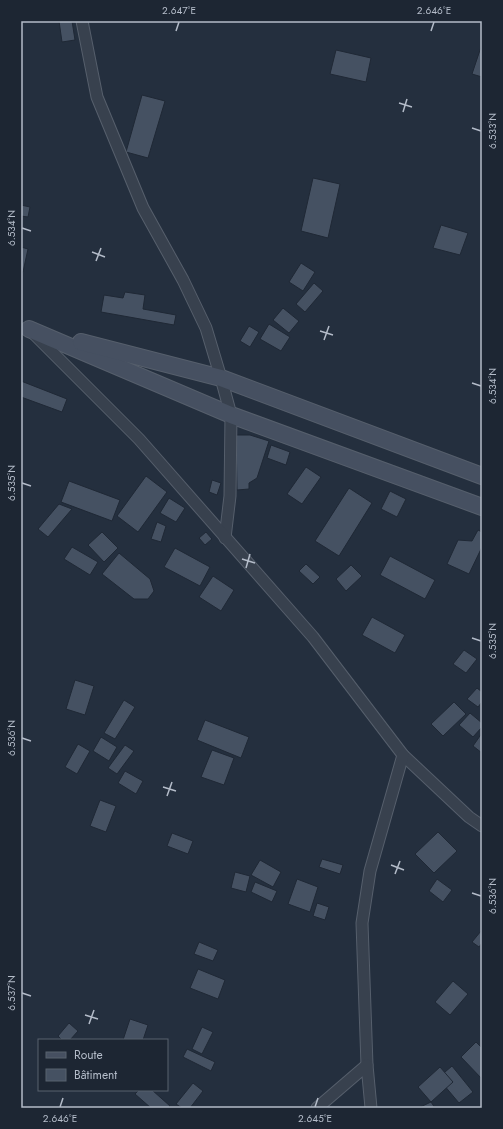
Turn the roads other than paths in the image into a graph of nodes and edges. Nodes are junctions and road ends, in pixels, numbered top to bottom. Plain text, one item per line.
1 (82, 21) edge
2 (25, 328) edge
3 (221, 378) junction
4 (231, 415) junction
5 (482, 476) edge
6 (482, 507) edge
7 (225, 538) junction
8 (403, 755) junction
9 (482, 826) edge
10 (367, 1065) junction
11 (317, 1108) edge
12 (371, 1108) edge

1 - 3 street
2 - 3 main road
2 - 4 main road
2 - 7 street
3 - 4 street
3 - 5 main road
4 - 6 main road
4 - 7 street
7 - 8 street
8 - 9 street
8 - 10 street
10 - 11 street
10 - 12 street

